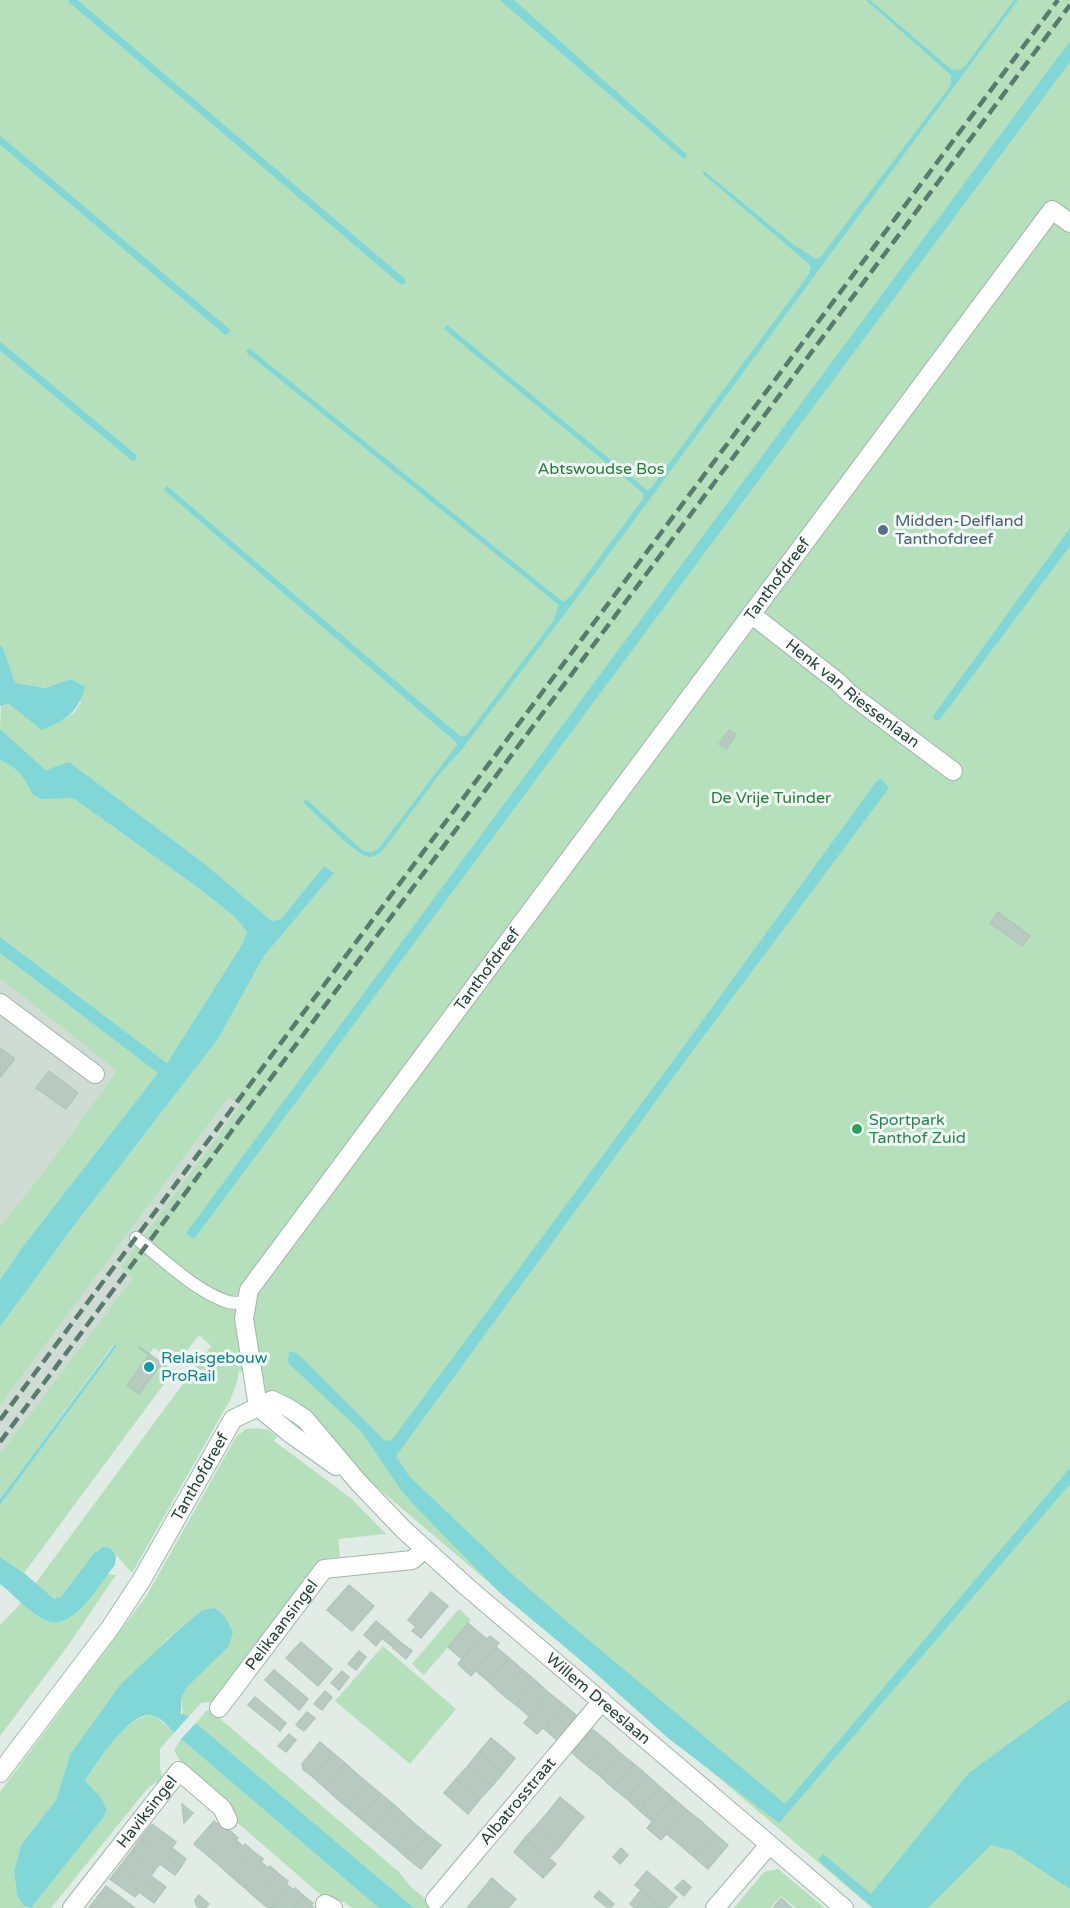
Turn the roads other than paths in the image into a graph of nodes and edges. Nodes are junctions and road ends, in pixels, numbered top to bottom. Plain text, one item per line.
1 (1070, 223) edge
2 (751, 614) junction
3 (953, 771) dead end
4 (0, 1003) edge
5 (95, 1074) dead end
6 (136, 1238) dead end
7 (246, 1303) junction
8 (258, 1407) junction
9 (424, 1549) junction
10 (602, 1701) junction
11 (219, 1708) dead end
12 (0, 1773) edge
13 (228, 1820) dead end
14 (770, 1845) junction
15 (435, 1900) dead end
16 (72, 1908) edge
17 (715, 1908) edge
18 (844, 1908) edge

1 - 2 street, Tanthofdreef
2 - 3 street, Henk van Riessenlaan
2 - 7 street, Tanthofdreef
4 - 5 street
6 - 7 lane
7 - 8 street, Tanthofdreef
8 - 9 street, Willem Dreeslaan
8 - 12 street, Tanthofdreef
9 - 10 street, Willem Dreeslaan
9 - 11 street, Pelikaansingel
10 - 14 street, Willem Dreeslaan
10 - 15 street, Albatrosstraat
13 - 16 street, Haviksingel
14 - 17 street
14 - 18 street, Willem Dreeslaan

